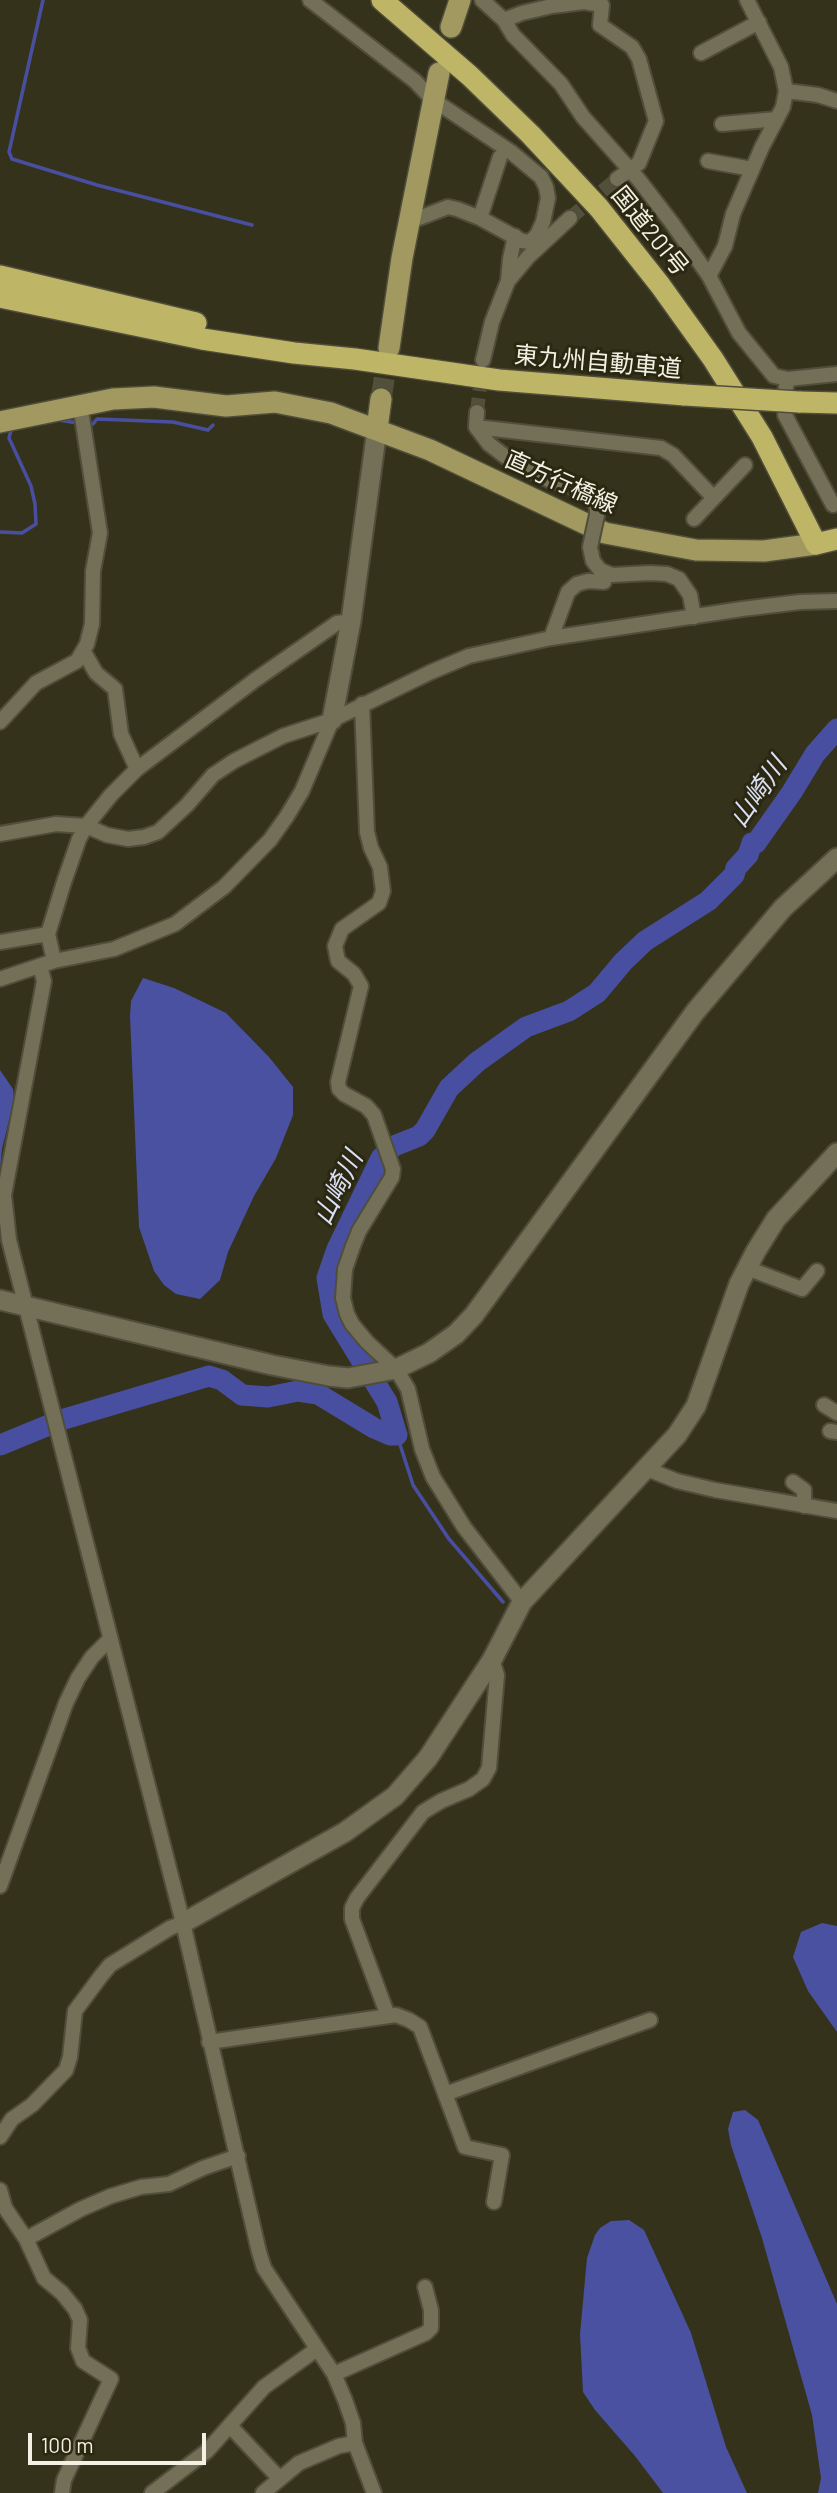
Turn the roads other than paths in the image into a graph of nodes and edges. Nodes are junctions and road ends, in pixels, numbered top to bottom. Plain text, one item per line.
1 (310, 0) edge
2 (382, 0) edge
3 (460, 0) edge
4 (482, 0) edge
5 (747, 0) edge
6 (504, 20) junction
7 (759, 22) junction
8 (451, 27) dead end
9 (701, 53) dead end
10 (439, 73) dead end
11 (786, 91) junction
12 (432, 99) junction
13 (837, 101) edge
14 (777, 119) junction
15 (722, 124) dead end
16 (500, 157) dead end
17 (708, 161) dead end
18 (630, 169) junction
19 (752, 169) junction
20 (617, 179) tunnel mouth
21 (409, 218) junction
22 (480, 218) junction
23 (570, 218) tunnel mouth
24 (515, 236) junction
25 (0, 276) edge
26 (709, 276) junction
27 (509, 281) junction
28 (0, 297) edge
29 (389, 348) tunnel mouth
30 (355, 359) junction
31 (483, 360) tunnel mouth
32 (837, 374) edge
33 (788, 379) junction
34 (381, 399) tunnel mouth
35 (837, 403) edge
36 (80, 404) junction
37 (0, 422) edge
38 (377, 429) junction
39 (745, 465) dead end
40 (713, 497) junction
41 (833, 505) dead end
42 (694, 519) dead end
43 (830, 542) edge
44 (604, 582) dead end
45 (837, 601) edge
46 (694, 617) junction
47 (351, 621) junction
48 (551, 638) junction
49 (84, 652) junction
50 (362, 704) junction
51 (332, 719) junction
52 (0, 722) edge
53 (137, 769) junction
54 (86, 826) junction
55 (0, 834) edge
56 (837, 858) edge
57 (48, 934) junction
58 (0, 942) edge
59 (47, 964) junction
60 (0, 979) edge
61 (837, 1153) edge
62 (747, 1268) junction
63 (817, 1271) dead end
64 (0, 1300) edge
65 (26, 1307) junction
66 (392, 1370) junction
67 (647, 1469) junction
68 (793, 1482) dead end
69 (804, 1506) junction
70 (837, 1511) edge
71 (522, 1602) junction
72 (110, 1639) junction
73 (492, 1660) junction
74 (0, 1886) edge
75 (183, 1923) junction
76 (388, 2017) junction
77 (650, 2020) dead end
78 (209, 2042) junction
79 (445, 2094) junction
80 (0, 2137) edge
81 (238, 2156) junction
82 (0, 2190) edge
83 (494, 2202) dead end
84 (26, 2239) junction
85 (425, 2287) dead end
86 (317, 2349) junction
87 (334, 2374) junction
88 (231, 2427) junction
89 (355, 2443) junction
90 (280, 2479) junction
91 (62, 2493) edge
92 (152, 2493) edge
93 (263, 2493) edge
94 (374, 2493) edge

1 - 12 street
2 - 43 highway, 国道201号
3 - 8 main road
4 - 6 street
5 - 7 street
6 - 18 street
6 - 18 street
7 - 9 street
7 - 11 street
10 - 12 main road
11 - 13 street
11 - 14 street
12 - 21 main road
12 - 24 street
14 - 15 street
14 - 19 street
16 - 22 street
17 - 19 street
18 - 20 street
18 - 26 street
19 - 26 street
21 - 22 street
21 - 29 main road
22 - 24 street
23 - 27 street
24 - 27 street
25 - 30 highway, 東九州自動車道
26 - 33 street
27 - 31 street
28 - 30 highway, 東九州自動車道
30 - 35 highway, 東九州自動車道, bridge
32 - 33 street
33 - 41 street
34 - 38 main road
36 - 37 main road, 直方行橋線
36 - 38 main road, 直方行橋線
36 - 49 street
38 - 43 main road, 直方行橋線
38 - 47 street
39 - 40 street
40 - 42 street
40 - 46 street, bridge
44 - 48 street
45 - 46 street
46 - 48 street
47 - 51 street
47 - 53 street
48 - 50 street
49 - 52 street
49 - 53 street
50 - 51 street
50 - 66 street
51 - 54 street
51 - 59 street
53 - 54 street
54 - 55 street
54 - 57 street
56 - 66 street
57 - 58 street
57 - 59 street
59 - 60 street
59 - 65 street
61 - 62 street
62 - 63 street
62 - 67 street
64 - 65 street
65 - 66 street
65 - 72 street
66 - 71 street
67 - 69 street
67 - 71 street
68 - 69 street
69 - 70 street
71 - 73 street
72 - 74 street
72 - 75 street
73 - 75 street
73 - 76 street
75 - 78 street
75 - 80 street
76 - 78 street
76 - 79 street
77 - 79 street
78 - 81 street
79 - 83 street
81 - 84 street
81 - 86 street
82 - 84 street
84 - 91 street
85 - 87 street
86 - 87 street
86 - 88 street
87 - 89 street
88 - 90 street
88 - 92 street
89 - 90 street
89 - 94 street
90 - 93 street

